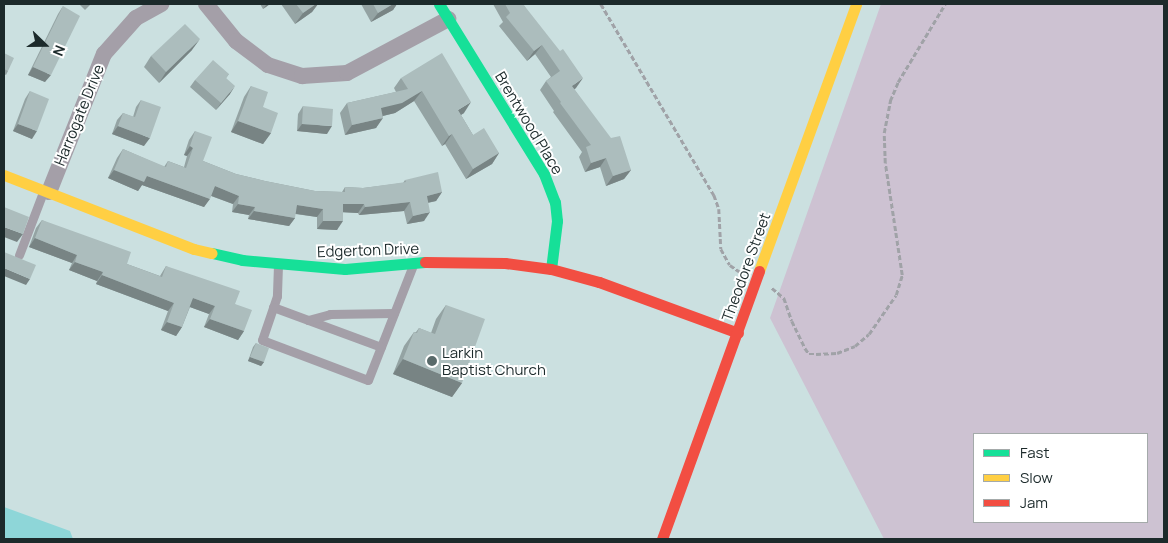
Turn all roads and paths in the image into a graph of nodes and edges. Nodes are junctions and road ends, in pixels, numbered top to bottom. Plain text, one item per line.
1 (161, 4) edge
2 (206, 4) edge
3 (439, 4) edge
4 (601, 4) edge
5 (856, 4) edge
6 (945, 4) edge
7 (448, 19) junction
8 (4, 175) edge
9 (47, 191) junction
10 (19, 255) dead end
11 (414, 263) junction
12 (278, 264) junction
13 (551, 269) junction
14 (757, 281) junction
15 (273, 308) junction
16 (394, 313) junction
17 (308, 320) junction
18 (738, 333) junction
19 (380, 347) junction
20 (662, 539) edge

1 - 9 street, Harrogate Drive
2 - 7 street
3 - 7 street, Brentwood Place
4 - 14 path
5 - 14 street, Theodore Street
6 - 14 path
7 - 13 street, Brentwood Place
8 - 9 street, Edgerton Drive
9 - 10 lane
9 - 12 street, Edgerton Drive
11 - 12 street, Edgerton Drive
11 - 13 street, Edgerton Drive
11 - 16 lane
12 - 15 lane
13 - 18 street, Edgerton Drive
14 - 18 street, Theodore Street
15 - 17 lane
15 - 19 lane
16 - 17 lane
16 - 19 lane
17 - 19 lane
18 - 20 street, Theodore Street

